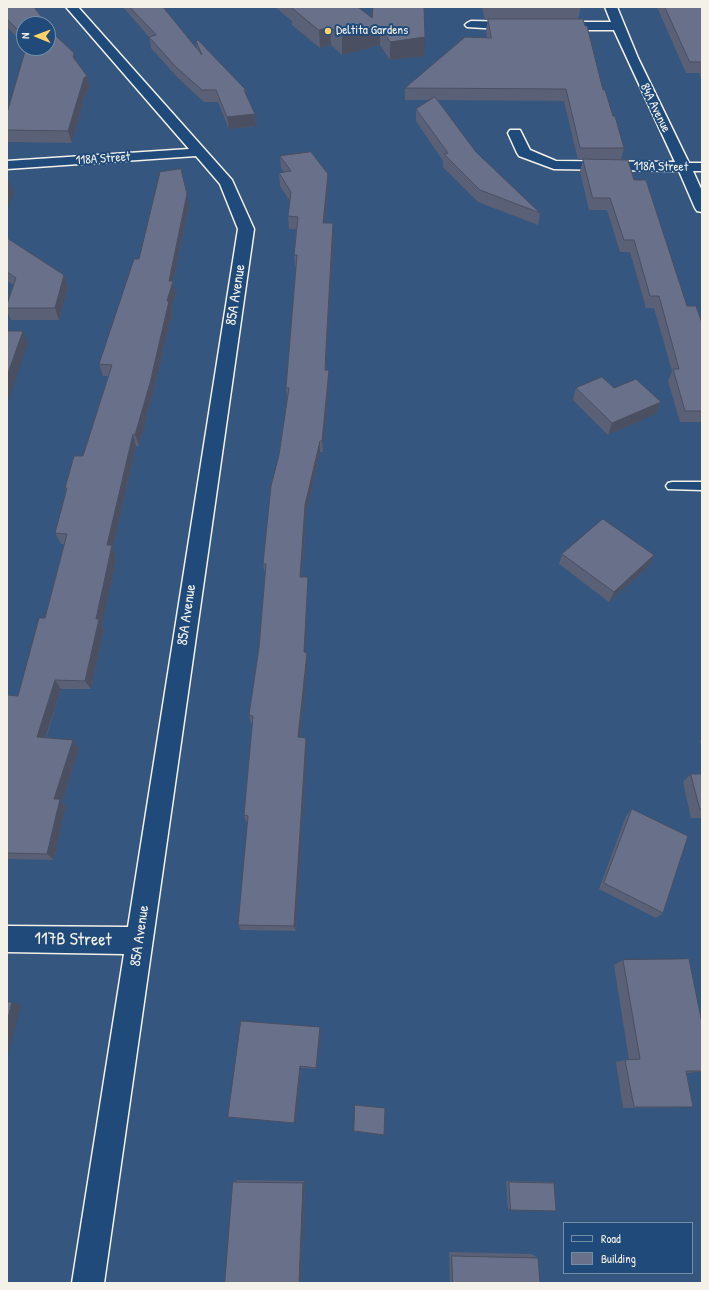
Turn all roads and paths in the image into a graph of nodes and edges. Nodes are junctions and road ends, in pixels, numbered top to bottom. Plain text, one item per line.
1 (72, 7) edge
2 (611, 7) edge
3 (470, 25) dead end
4 (525, 26) edge
5 (548, 26) edge
6 (618, 26) junction
7 (514, 133) dead end
8 (199, 152) junction
9 (7, 165) edge
10 (685, 167) junction
11 (702, 168) edge
12 (702, 208) edge
13 (672, 486) dead end
14 (702, 486) edge
15 (7, 939) edge
16 (139, 941) junction
17 (88, 1283) edge

1 - 8 street, 85A Avenue
2 - 6 street, 84A Avenue
3 - 4 street
5 - 6 street
6 - 10 street, 84A Avenue
7 - 10 street, 118A Street
8 - 9 street, 118A Street
8 - 16 street, 85A Avenue
10 - 11 street, 118A Street
10 - 12 street, 84A Avenue
13 - 14 lane
15 - 16 street, 117B Street
16 - 17 street, 85A Avenue

